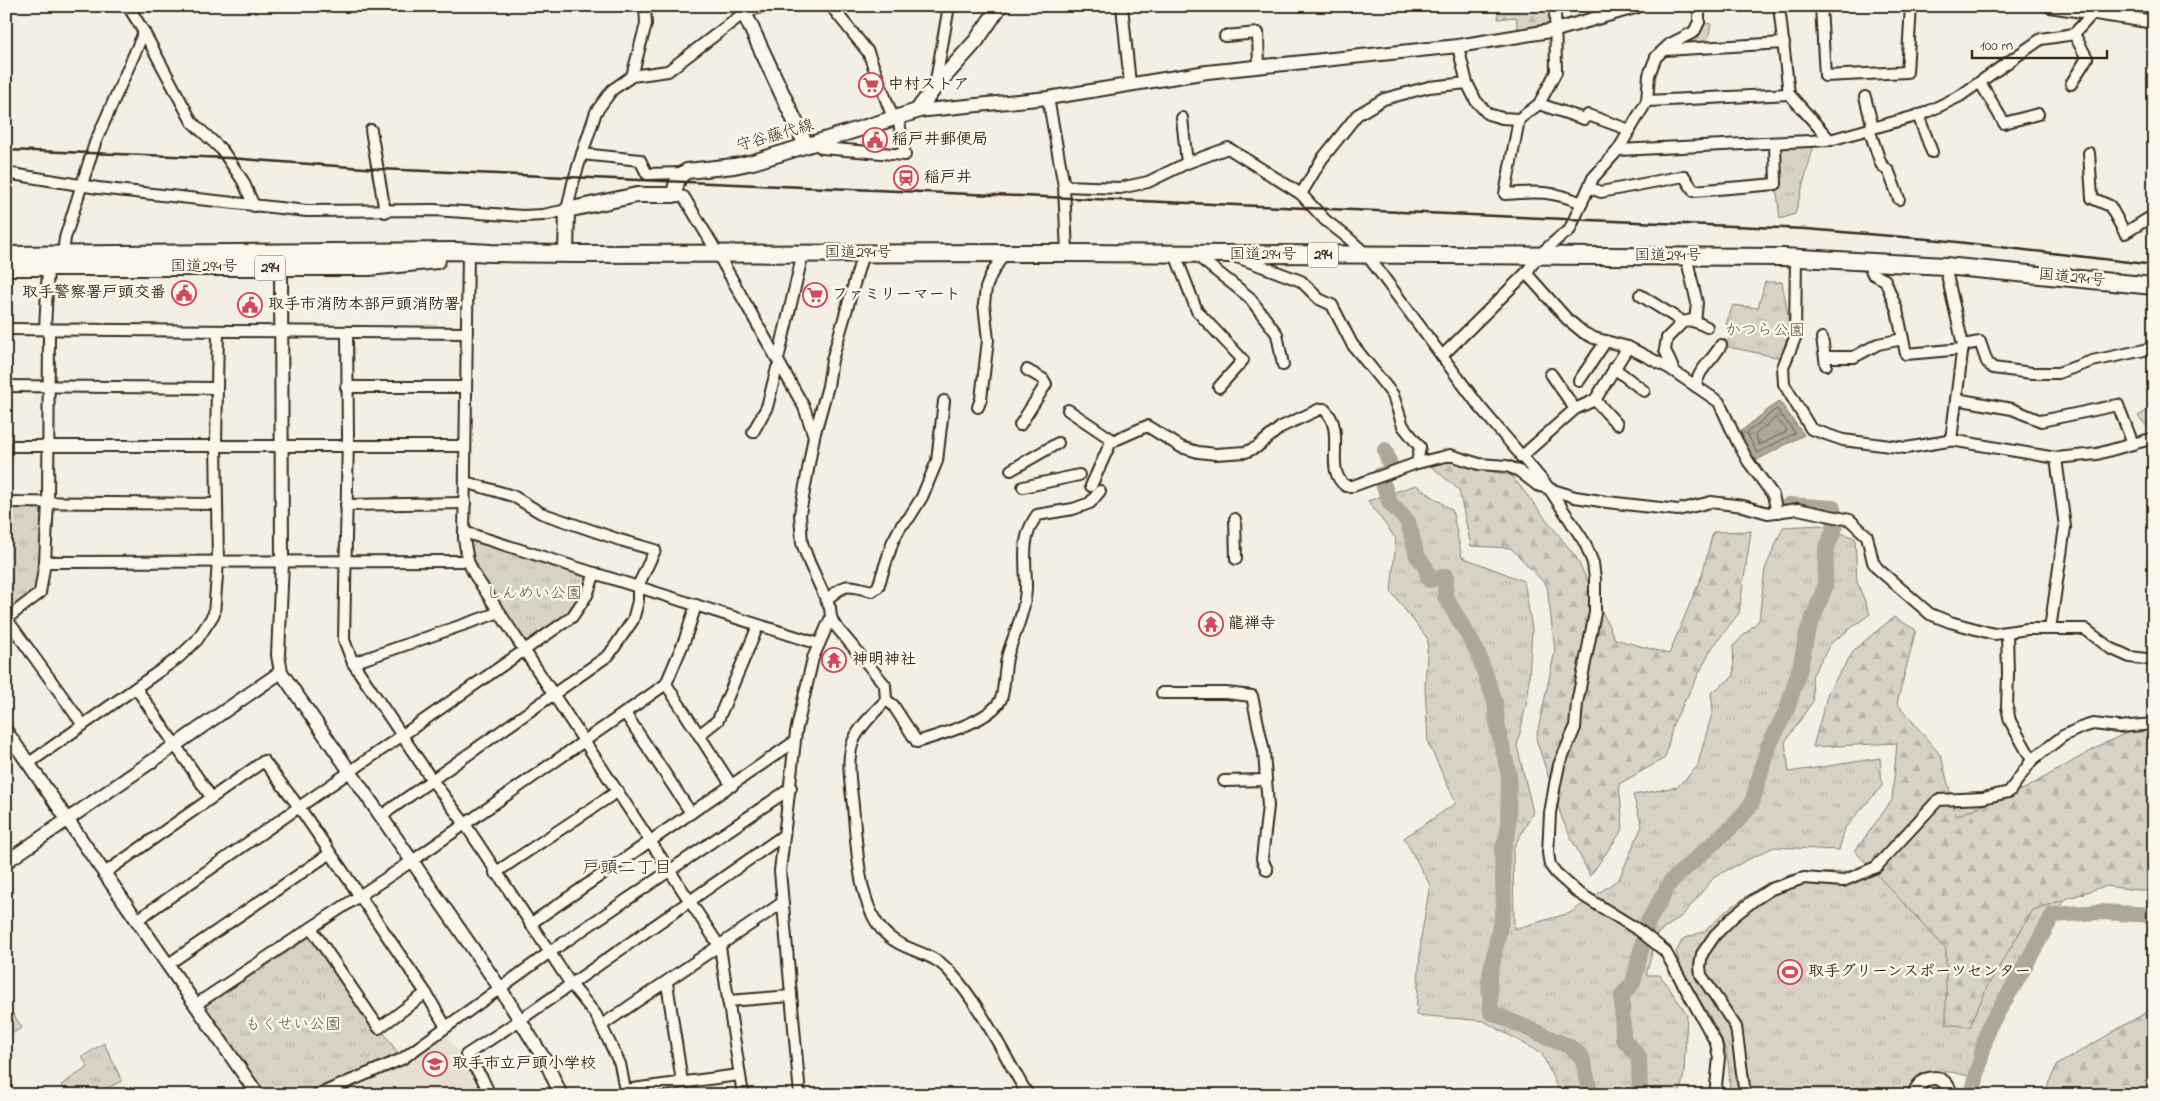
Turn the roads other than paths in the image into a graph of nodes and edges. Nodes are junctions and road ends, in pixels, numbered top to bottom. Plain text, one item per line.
1 (128, 6) edge
2 (645, 6) edge
3 (763, 6) edge
4 (831, 6) edge
5 (949, 6) edge
6 (1000, 6) edge
7 (1122, 6) edge
8 (1555, 6) edge
9 (1638, 6) edge
10 (1699, 6) edge
11 (1779, 6) edge
12 (1821, 6) edge
13 (1911, 6) edge
14 (2050, 6) edge
15 (743, 10) edge
16 (2093, 13) junction
17 (2154, 22) edge
18 (1556, 30) junction
19 (144, 32) junction
20 (2074, 34) junction
21 (1225, 36) dead end
22 (1784, 43) junction
23 (1664, 50) junction
24 (1459, 51) dead end
25 (1259, 67) junction
26 (632, 76) junction
27 (1980, 82) junction
28 (1467, 83) junction
29 (1130, 84) junction
30 (2071, 84) dead end
31 (935, 87) junction
32 (1789, 94) junction
33 (1865, 97) dead end
34 (1048, 98) junction
35 (1647, 101) junction
36 (1539, 104) junction
37 (917, 111) junction
38 (2038, 114) dead end
39 (1918, 115) junction
40 (895, 118) junction
41 (1182, 118) dead end
42 (1519, 118) junction
43 (1871, 129) junction
44 (371, 130) dead end
45 (1630, 130) junction
46 (1830, 140) junction
47 (1775, 143) junction
48 (810, 144) junction
49 (1618, 150) junction
50 (1932, 152) dead end
51 (2089, 153) dead end
52 (582, 154) junction
53 (1188, 162) junction
54 (682, 173) junction
55 (6, 174) edge
56 (80, 186) junction
57 (1064, 186) junction
58 (1590, 188) junction
59 (1301, 194) junction
60 (674, 195) junction
61 (1899, 199) dead end
62 (1582, 203) junction
63 (254, 206) junction
64 (567, 210) junction
65 (385, 212) junction
66 (2154, 218) edge
67 (717, 253) junction
68 (1004, 253) junction
69 (1067, 253) junction
70 (63, 254) junction
71 (467, 254) junction
72 (566, 254) junction
73 (803, 254) junction
74 (863, 254) junction
75 (1175, 254) junction
76 (6, 255) edge
77 (1196, 255) junction
78 (1231, 255) junction
79 (1366, 255) junction
80 (1539, 256) junction
81 (1686, 256) junction
82 (1796, 258) junction
83 (281, 261) junction
84 (1868, 261) junction
85 (6, 266) edge
86 (1945, 266) junction
87 (48, 267) junction
88 (1526, 273) junction
89 (2154, 286) edge
90 (1640, 295) dead end
91 (1683, 322) junction
92 (1695, 322) junction
93 (1707, 327) dead end
94 (6, 330) edge
95 (47, 330) junction
96 (218, 331) junction
97 (282, 331) junction
98 (347, 332) junction
99 (466, 333) junction
100 (1822, 338) dead end
101 (1903, 339) junction
102 (1606, 341) junction
103 (1721, 345) dead end
104 (1628, 347) junction
105 (1963, 347) junction
106 (2154, 348) edge
107 (1442, 356) junction
108 (777, 364) junction
109 (1283, 365) dead end
110 (1614, 368) junction
111 (1027, 370) dead end
112 (1674, 372) junction
113 (1551, 374) dead end
114 (1579, 381) dead end
115 (6, 386) edge
116 (48, 386) junction
117 (1696, 386) junction
118 (346, 387) junction
119 (465, 387) junction
120 (1219, 387) dead end
121 (217, 388) junction
122 (1644, 391) dead end
123 (1956, 399) junction
124 (1596, 400) junction
125 (944, 401) dead end
126 (978, 407) dead end
127 (1576, 409) junction
128 (1068, 410) dead end
129 (1617, 424) dead end
130 (1020, 425) dead end
131 (754, 432) dead end
132 (814, 436) junction
133 (2154, 438) edge
134 (1954, 440) junction
135 (1114, 441) junction
136 (1058, 443) dead end
137 (216, 444) junction
138 (2133, 444) junction
139 (282, 445) junction
140 (347, 445) junction
141 (6, 446) edge
142 (48, 446) junction
143 (465, 446) junction
144 (1521, 457) junction
145 (2056, 458) junction
146 (1417, 463) junction
147 (1012, 470) dead end
148 (1079, 475) dead end
149 (465, 482) junction
150 (1023, 487) dead end
151 (1548, 487) junction
152 (6, 502) edge
153 (48, 502) junction
154 (465, 503) junction
155 (217, 504) junction
156 (346, 505) junction
157 (1779, 512) junction
158 (1235, 519) dead end
159 (464, 532) junction
160 (1236, 559) dead end
161 (468, 560) junction
162 (345, 561) junction
163 (45, 562) junction
164 (218, 562) junction
165 (282, 562) junction
166 (595, 572) junction
167 (638, 586) junction
168 (826, 600) junction
169 (696, 605) junction
170 (500, 612) junction
171 (831, 617) junction
172 (6, 619) edge
173 (758, 626) junction
174 (2050, 629) junction
175 (2007, 632) junction
176 (819, 644) junction
177 (526, 650) junction
178 (2154, 660) edge
179 (353, 663) junction
180 (280, 672) junction
181 (666, 684) junction
182 (136, 688) junction
183 (1162, 693) dead end
184 (555, 695) junction
185 (886, 700) junction
186 (625, 713) junction
187 (2154, 724) edge
188 (83, 725) junction
189 (6, 731) edge
190 (699, 735) junction
191 (402, 736) junction
192 (585, 741) junction
193 (794, 742) junction
194 (176, 745) junction
195 (2032, 760) junction
196 (29, 763) junction
197 (350, 772) junction
198 (432, 780) junction
199 (1266, 780) junction
200 (1224, 781) dead end
201 (732, 786) junction
202 (791, 788) junction
203 (618, 791) junction
204 (212, 797) junction
205 (299, 807) junction
206 (691, 813) junction
207 (381, 816) junction
208 (69, 820) junction
209 (465, 824) junction
210 (784, 835) junction
211 (650, 840) junction
212 (329, 854) junction
213 (412, 861) junction
214 (6, 862) edge
215 (1267, 870) dead end
216 (670, 871) junction
217 (106, 872) junction
218 (495, 873) junction
219 (359, 897) junction
220 (689, 900) junction
221 (782, 903) junction
222 (137, 920) junction
223 (530, 924) junction
224 (311, 928) junction
225 (720, 947) junction
226 (550, 952) junction
227 (168, 964) junction
228 (570, 983) junction
229 (667, 983) junction
230 (500, 988) junction
231 (426, 994) junction
232 (791, 996) junction
233 (728, 1001) junction
234 (195, 1005) junction
235 (520, 1020) junction
236 (602, 1026) junction
237 (446, 1027) junction
238 (739, 1075) junction
239 (682, 1082) junction
240 (626, 1092) edge
241 (860, 1094) edge
242 (258, 1095) edge
243 (317, 1095) edge
244 (490, 1095) edge
245 (561, 1095) edge
246 (743, 1095) edge
247 (800, 1095) edge
248 (856, 1095) edge
249 (1028, 1095) edge
250 (1715, 1095) edge
251 (1745, 1095) edge
252 (1914, 1095) edge
253 (1951, 1095) edge

1 - 19 street
2 - 26 street
3 - 15 street
4 - 40 street
5 - 31 street
6 - 31 main road
7 - 29 street
8 - 18 street
9 - 18 street
10 - 23 street
11 - 22 street
12 - 13 street
14 - 16 street
15 - 26 street
15 - 48 main road
16 - 17 street
16 - 20 street
18 - 25 street
18 - 36 street
19 - 56 street
19 - 63 street
20 - 27 street
20 - 30 street
21 - 25 street
22 - 23 street
22 - 32 street
23 - 35 street
24 - 28 street
25 - 29 street
26 - 52 street
27 - 38 street
27 - 39 street
28 - 42 street
28 - 59 street
29 - 34 street
31 - 37 main road
32 - 35 street
32 - 46 street
33 - 43 street
34 - 37 street
34 - 57 street
35 - 45 street
36 - 42 street
36 - 45 street
37 - 40 main road, 守谷藤代線
39 - 43 street
39 - 50 street
40 - 48 main road, 守谷藤代線
40 - 48 street
41 - 53 street
42 - 62 street
43 - 46 street
43 - 61 street
44 - 65 street
45 - 49 street
46 - 47 street
47 - 49 street
47 - 58 street
48 - 54 main road, 守谷藤代線
49 - 58 street
51 - 66 street
52 - 54 street
52 - 64 street
53 - 57 street
53 - 59 street
54 - 60 main road
55 - 56 street
56 - 63 street
56 - 70 street
57 - 69 street
58 - 62 street
59 - 79 street
60 - 64 main road
60 - 67 street
62 - 80 street
63 - 65 street
64 - 65 street
64 - 72 main road
67 - 72 highway, 国道294号 / 294
67 - 73 highway, 国道294号 / 294
67 - 108 street
68 - 69 highway, 国道294号 / 294
68 - 74 highway, 国道294号 / 294
68 - 126 street
69 - 75 highway, 国道294号 / 294
70 - 76 highway, 国道294号 / 294
70 - 83 highway, 国道294号 / 294
71 - 72 highway, 国道294号 / 294
71 - 83 highway, 国道294号 / 294
71 - 99 street
73 - 74 highway, 国道294号 / 294
73 - 108 street
74 - 132 street
75 - 77 highway, 国道294号 / 294
75 - 120 street
77 - 78 highway, 国道294号 / 294
77 - 109 street
78 - 79 highway, 国道294号 / 294
78 - 146 street
79 - 80 highway, 国道294号 / 294
79 - 107 street
80 - 81 highway, 国道294号 / 294
80 - 88 street
81 - 82 highway, 国道294号 / 294
81 - 92 street
82 - 84 highway, 国道294号 / 294
82 - 134 street
83 - 87 highway, 国道294号 / 294
83 - 97 street
84 - 86 highway, 国道294号 / 294
84 - 101 street
85 - 87 highway, 国道294号 / 294
86 - 89 highway, 国道294号 / 294
86 - 105 street
87 - 95 street
88 - 102 street
88 - 107 street
90 - 91 street
91 - 92 street
91 - 112 street
92 - 93 street
94 - 95 street
95 - 96 street
95 - 116 street
96 - 97 street
96 - 121 street
97 - 98 street
97 - 139 street
98 - 99 street
98 - 118 street
99 - 119 street
100 - 101 street
101 - 105 street
102 - 104 street
102 - 114 street
103 - 117 street
104 - 110 street
104 - 112 street
105 - 106 street
105 - 123 street
107 - 144 street
108 - 131 street
108 - 132 street
110 - 122 street
110 - 124 street
111 - 130 street
112 - 117 street
113 - 127 street
115 - 116 street
116 - 121 street
116 - 142 street
117 - 157 street
118 - 119 street
118 - 140 street
119 - 143 street
121 - 137 street
123 - 134 street
123 - 138 street
124 - 127 street
124 - 129 street
125 - 168 street
127 - 144 street
128 - 135 street
132 - 168 street
133 - 138 street
134 - 145 street
135 - 146 street
135 - 185 street
136 - 147 street
137 - 139 street
137 - 142 street
137 - 155 street
138 - 145 street
139 - 140 street
139 - 165 street
140 - 143 street
140 - 156 street
141 - 142 street
142 - 153 street
143 - 149 street
144 - 151 street
145 - 174 street
146 - 151 street
148 - 150 street
149 - 154 street
149 - 167 street
151 - 157 street
151 - 250 street
152 - 153 street
153 - 155 street
153 - 163 street
154 - 156 street
154 - 159 street
155 - 164 street
156 - 162 street
157 - 175 street
158 - 160 street
159 - 161 street
159 - 166 street
161 - 162 street
161 - 170 street
162 - 165 street
162 - 179 street
163 - 164 street
163 - 172 street
164 - 165 street
164 - 182 street
165 - 180 street
166 - 167 street
166 - 177 street
167 - 169 street
167 - 184 street
168 - 171 street
169 - 173 street
169 - 181 street
170 - 177 street
170 - 179 street
171 - 176 street
171 - 185 street
172 - 188 street
173 - 176 street
173 - 190 street
174 - 175 street
174 - 178 street
175 - 195 street
176 - 193 street
177 - 184 street
177 - 191 street
179 - 191 street
180 - 194 street
180 - 197 street
181 - 186 street
181 - 190 street
182 - 188 street
182 - 194 street
183 - 199 street
184 - 192 street
184 - 198 street
185 - 249 street
186 - 192 street
186 - 206 street
187 - 195 street
188 - 196 street
189 - 196 street
190 - 201 street
191 - 197 street
191 - 198 street
192 - 203 street
192 - 209 street
193 - 201 street
193 - 202 street
194 - 204 street
194 - 208 street
195 - 251 street
196 - 208 street
197 - 205 street
197 - 207 street
198 - 207 street
198 - 209 street
199 - 200 street
199 - 215 street
201 - 206 street
202 - 210 street
202 - 216 street
203 - 211 street
203 - 218 street
204 - 205 street
204 - 217 street
205 - 212 street
205 - 222 street
206 - 211 street
207 - 213 street
208 - 214 street
208 - 217 street
209 - 213 street
209 - 218 street
210 - 220 street
210 - 221 street
211 - 216 street
211 - 223 street
212 - 219 street
212 - 227 street
213 - 219 street
213 - 230 street
216 - 220 street
216 - 226 street
217 - 222 street
218 - 223 street
219 - 224 street
219 - 231 street
220 - 225 street
220 - 228 street
221 - 225 street
221 - 232 street
222 - 227 street
223 - 226 street
224 - 231 street
224 - 234 street
225 - 229 street
225 - 233 street
226 - 228 street
226 - 230 street
227 - 234 street
228 - 235 street
228 - 236 street
229 - 236 street
229 - 239 street
230 - 235 street
230 - 237 street
231 - 237 street
232 - 233 street
232 - 247 street
233 - 238 street
234 - 242 street
235 - 244 street
235 - 245 street
236 - 240 street
237 - 243 street
238 - 239 street
238 - 246 street
239 - 240 street
241 - 248 street
252 - 253 street

